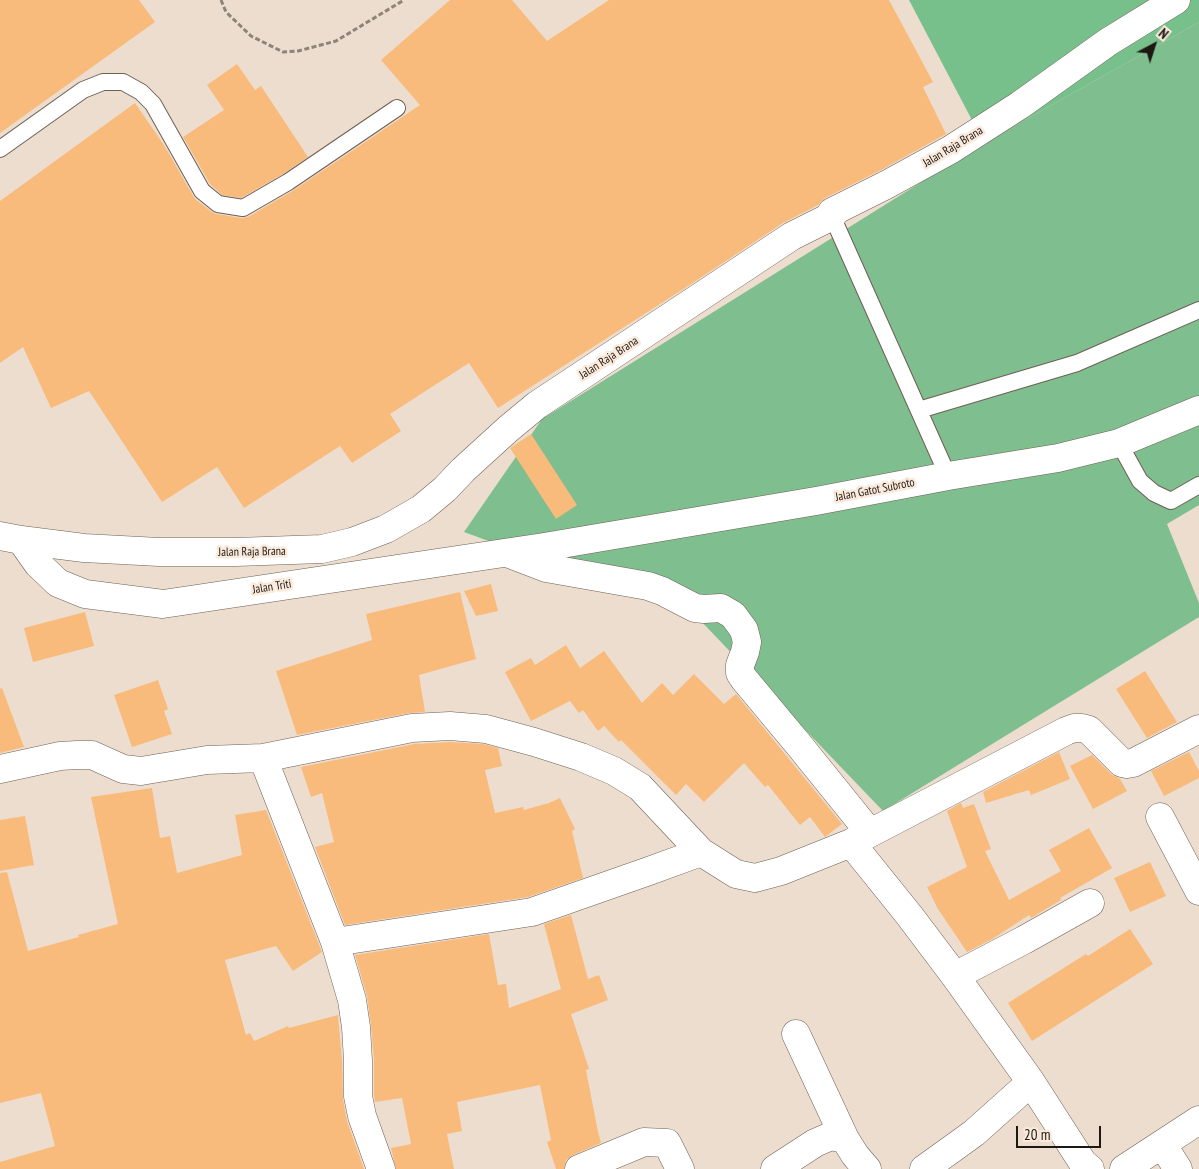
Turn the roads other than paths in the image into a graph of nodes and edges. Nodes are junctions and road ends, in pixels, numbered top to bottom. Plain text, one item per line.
1 (1176, 0) edge
2 (398, 108) dead end
3 (0, 149) edge
4 (832, 216) junction
5 (1199, 310) edge
6 (919, 410) junction
7 (1199, 410) edge
8 (1119, 443) junction
9 (948, 476) junction
10 (1199, 486) edge
11 (10, 538) edge
12 (544, 547) joint
13 (506, 553) junction
14 (1199, 729) edge
15 (264, 758) junction
16 (0, 769) edge
17 (1160, 817) dead end
18 (860, 838) junction
19 (700, 852) junction
20 (1199, 891) edge
21 (1090, 903) dead end
22 (335, 942) junction
23 (955, 976) junction
24 (796, 1034) dead end
25 (1031, 1082) junction
26 (1199, 1120) edge
27 (845, 1140) junction
28 (1162, 1144) junction
29 (381, 1169) edge
30 (579, 1169) edge
31 (680, 1169) edge
32 (775, 1169) edge
33 (867, 1169) edge
34 (924, 1169) edge
35 (1090, 1169) edge
36 (1124, 1169) edge
37 (1178, 1169) edge

1 - 4 street, Jalan Raja Brana
2 - 3 lane
4 - 6 lane
4 - 11 street, Jalan Raja Brana
5 - 6 lane
6 - 9 lane
7 - 8 street, Jalan Gatot Subroto
8 - 9 street, Jalan Gatot Subroto
8 - 10 lane
9 - 12 street, Jalan Gatot Subroto
11 - 13 street, Jalan Triti
12 - 13 street, Jalan Triti
13 - 18 street
14 - 18 street
15 - 16 street
15 - 19 street
15 - 22 street
17 - 20 street
18 - 19 street
18 - 23 street
19 - 22 street
21 - 23 street
22 - 29 street
23 - 25 street
24 - 27 street
25 - 34 street
25 - 35 street
26 - 28 street
27 - 32 street
27 - 33 street
28 - 36 street
28 - 37 street
30 - 31 street

